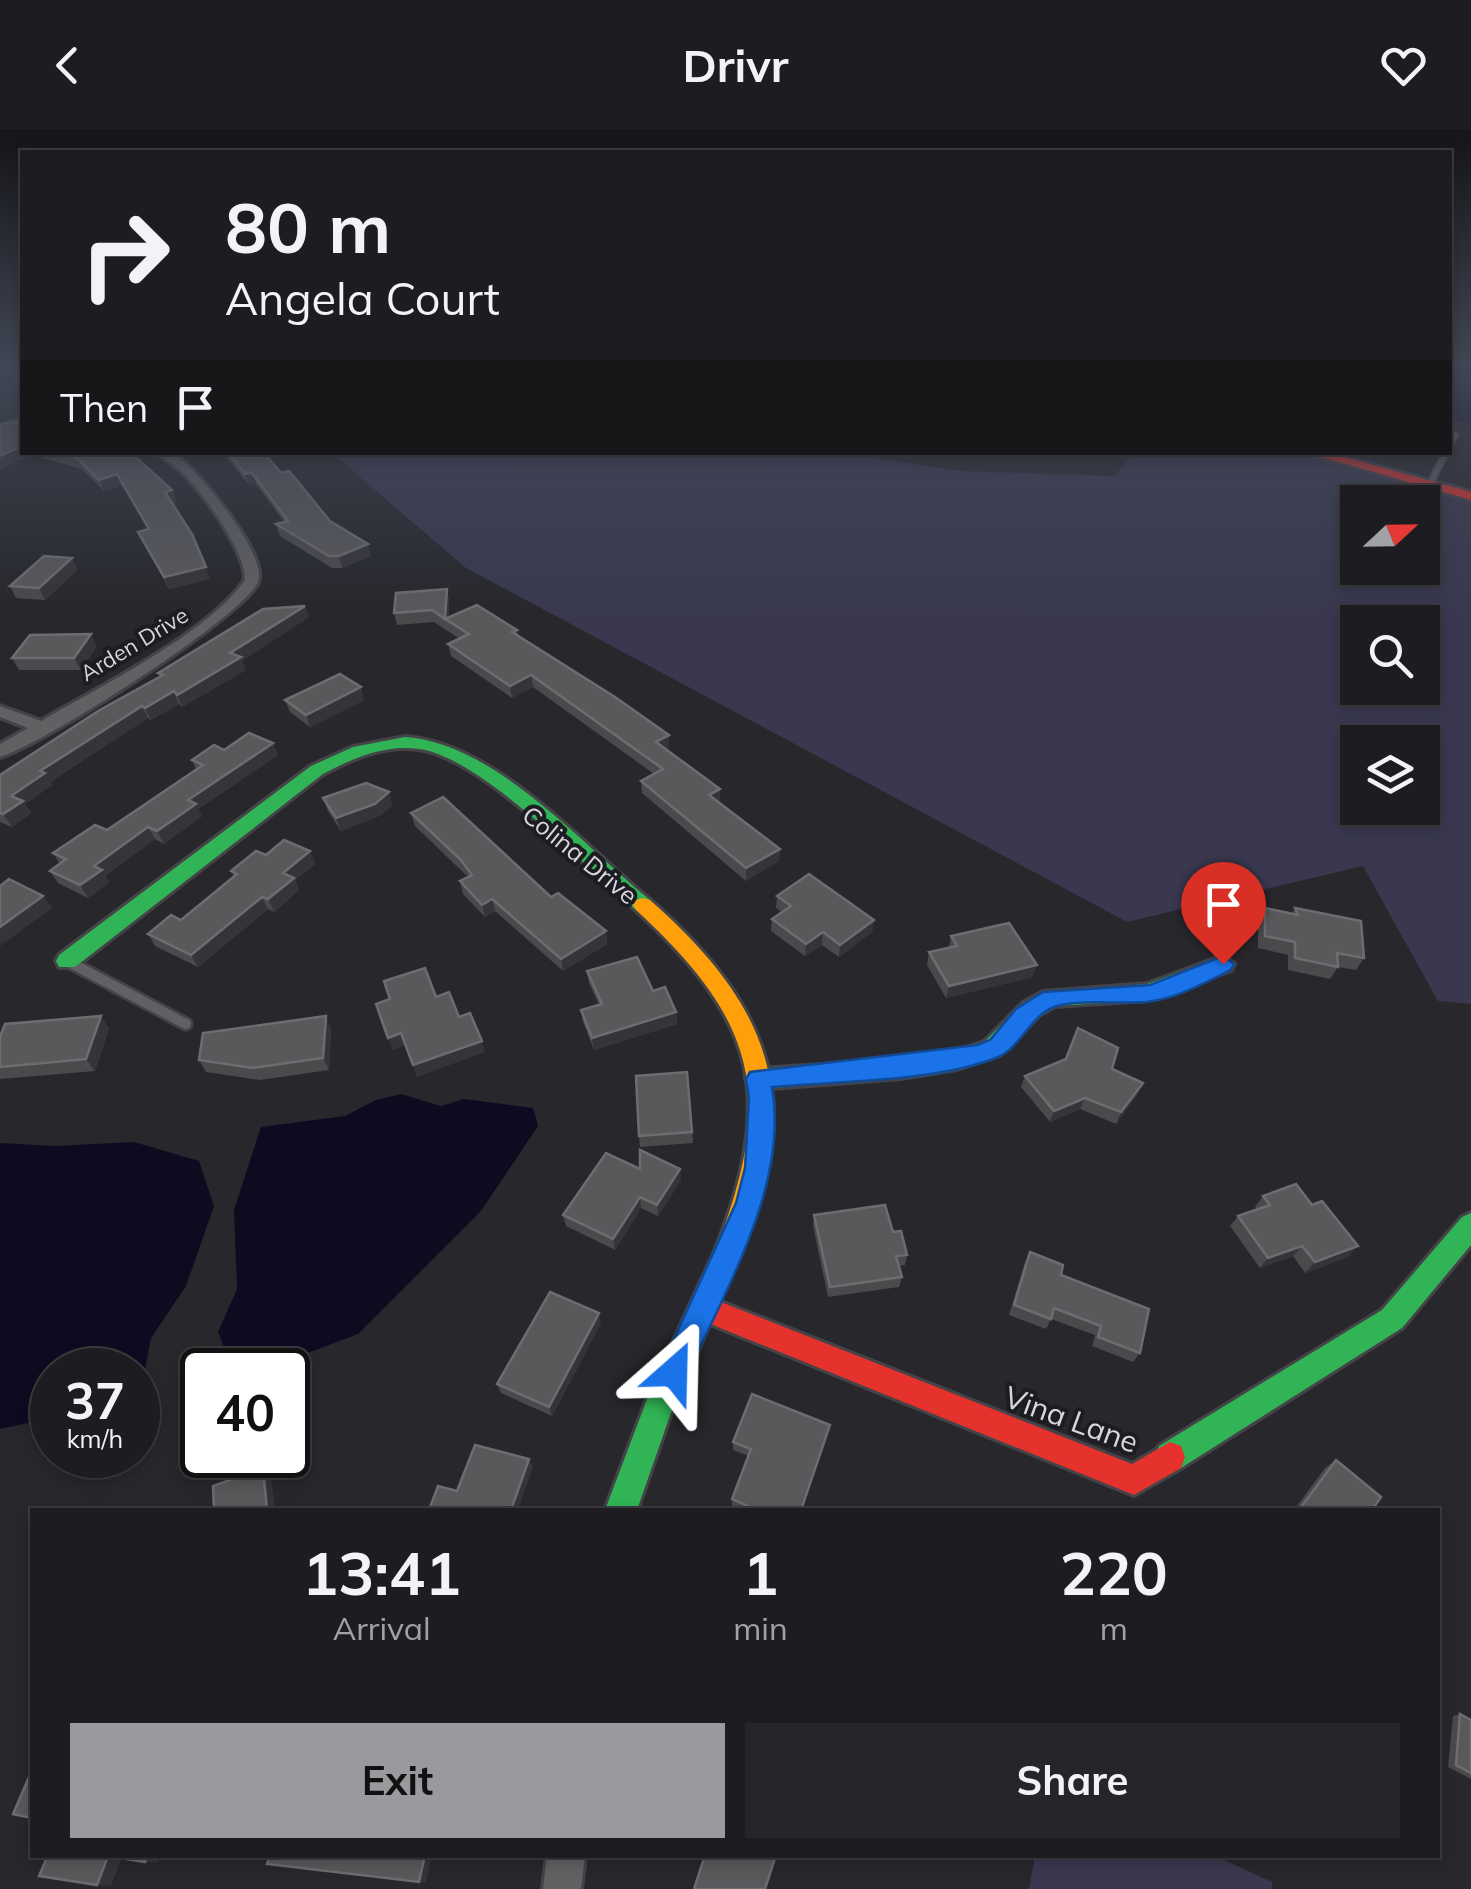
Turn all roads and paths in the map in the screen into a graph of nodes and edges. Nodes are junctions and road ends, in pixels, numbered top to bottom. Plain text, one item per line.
1 (167, 455) edge
2 (1321, 455) edge
3 (1445, 455) edge
4 (1430, 484) junction
5 (1471, 496) edge
6 (0, 711) edge
7 (41, 726) junction
8 (0, 752) edge
9 (67, 961) joint
10 (1223, 964) dead end
11 (186, 1024) dead end
12 (758, 1079) junction
13 (1471, 1225) edge
14 (703, 1308) junction
15 (622, 1508) edge
16 (566, 1858) edge
17 (562, 1889) edge

1 - 7 street, Arden Drive
2 - 4 street
3 - 4 lane
4 - 5 street
6 - 7 street
7 - 8 street, Arden Drive
9 - 11 lane, Colina Drive
9 - 12 street, Colina Drive
10 - 12 street
12 - 14 street, Colina Drive
13 - 14 street, Vina Lane
14 - 15 street, Colina Drive
16 - 17 street

